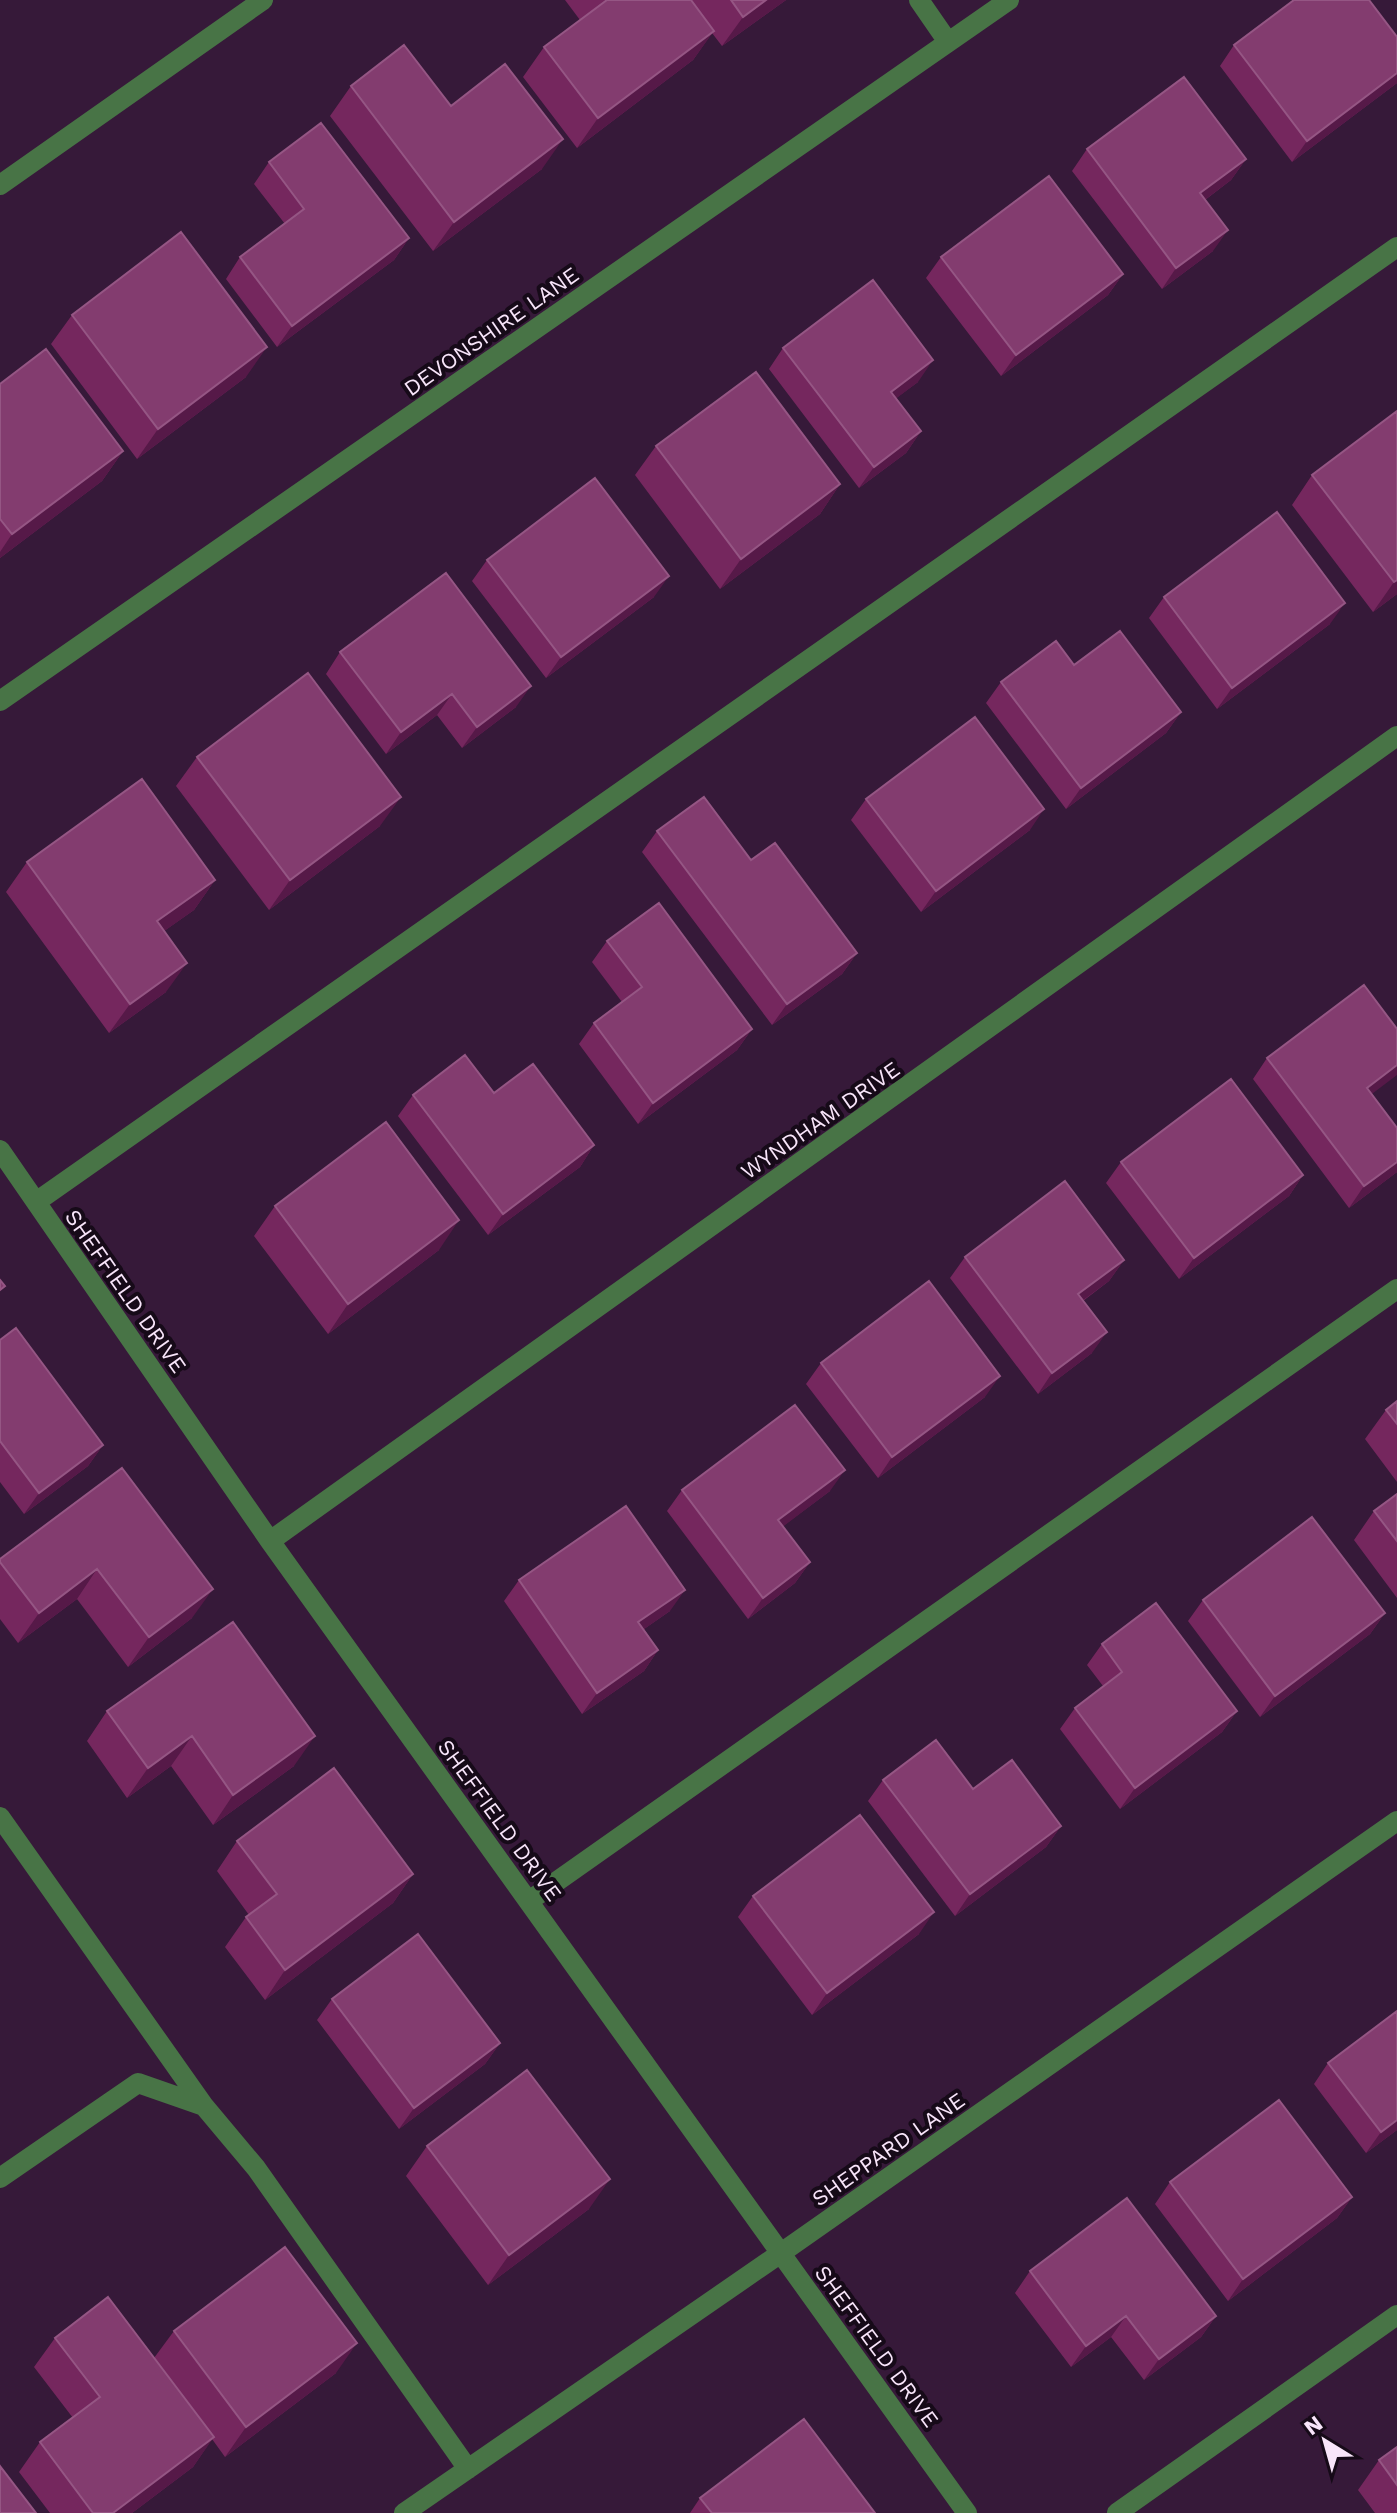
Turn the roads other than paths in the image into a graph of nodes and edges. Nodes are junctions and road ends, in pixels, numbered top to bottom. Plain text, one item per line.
1 (263, 0) edge
2 (919, 0) edge
3 (1009, 0) edge
4 (948, 42) junction
5 (0, 185) edge
6 (1397, 247) edge
7 (0, 701) edge
8 (1397, 736) edge
9 (0, 1150) edge
10 (36, 1202) junction
11 (1397, 1289) edge
12 (270, 1541) junction
13 (0, 1817) edge
14 (1397, 1821) edge
15 (529, 1901) junction
16 (204, 2106) junction
17 (0, 2178) edge
18 (781, 2253) junction
19 (1397, 2315) edge
20 (468, 2469) junction
21 (404, 2513) edge
22 (967, 2513) edge
23 (1117, 2513) edge

1 - 5 street
2 - 4 street
3 - 4 street, DEVONSHIRE LANE
4 - 7 street, DEVONSHIRE LANE
6 - 10 street
8 - 12 street, WYNDHAM DRIVE
9 - 10 street, SHEFFIELD DRIVE
10 - 12 street, SHEFFIELD DRIVE
11 - 15 street
12 - 15 street, SHEFFIELD DRIVE
13 - 16 street
14 - 18 street, SHEPPARD LANE
15 - 18 street, SHEFFIELD DRIVE
16 - 17 street
16 - 20 street
18 - 20 street, SHEPPARD LANE
18 - 22 street, SHEFFIELD DRIVE
19 - 23 street
20 - 21 street, SHEPPARD LANE

